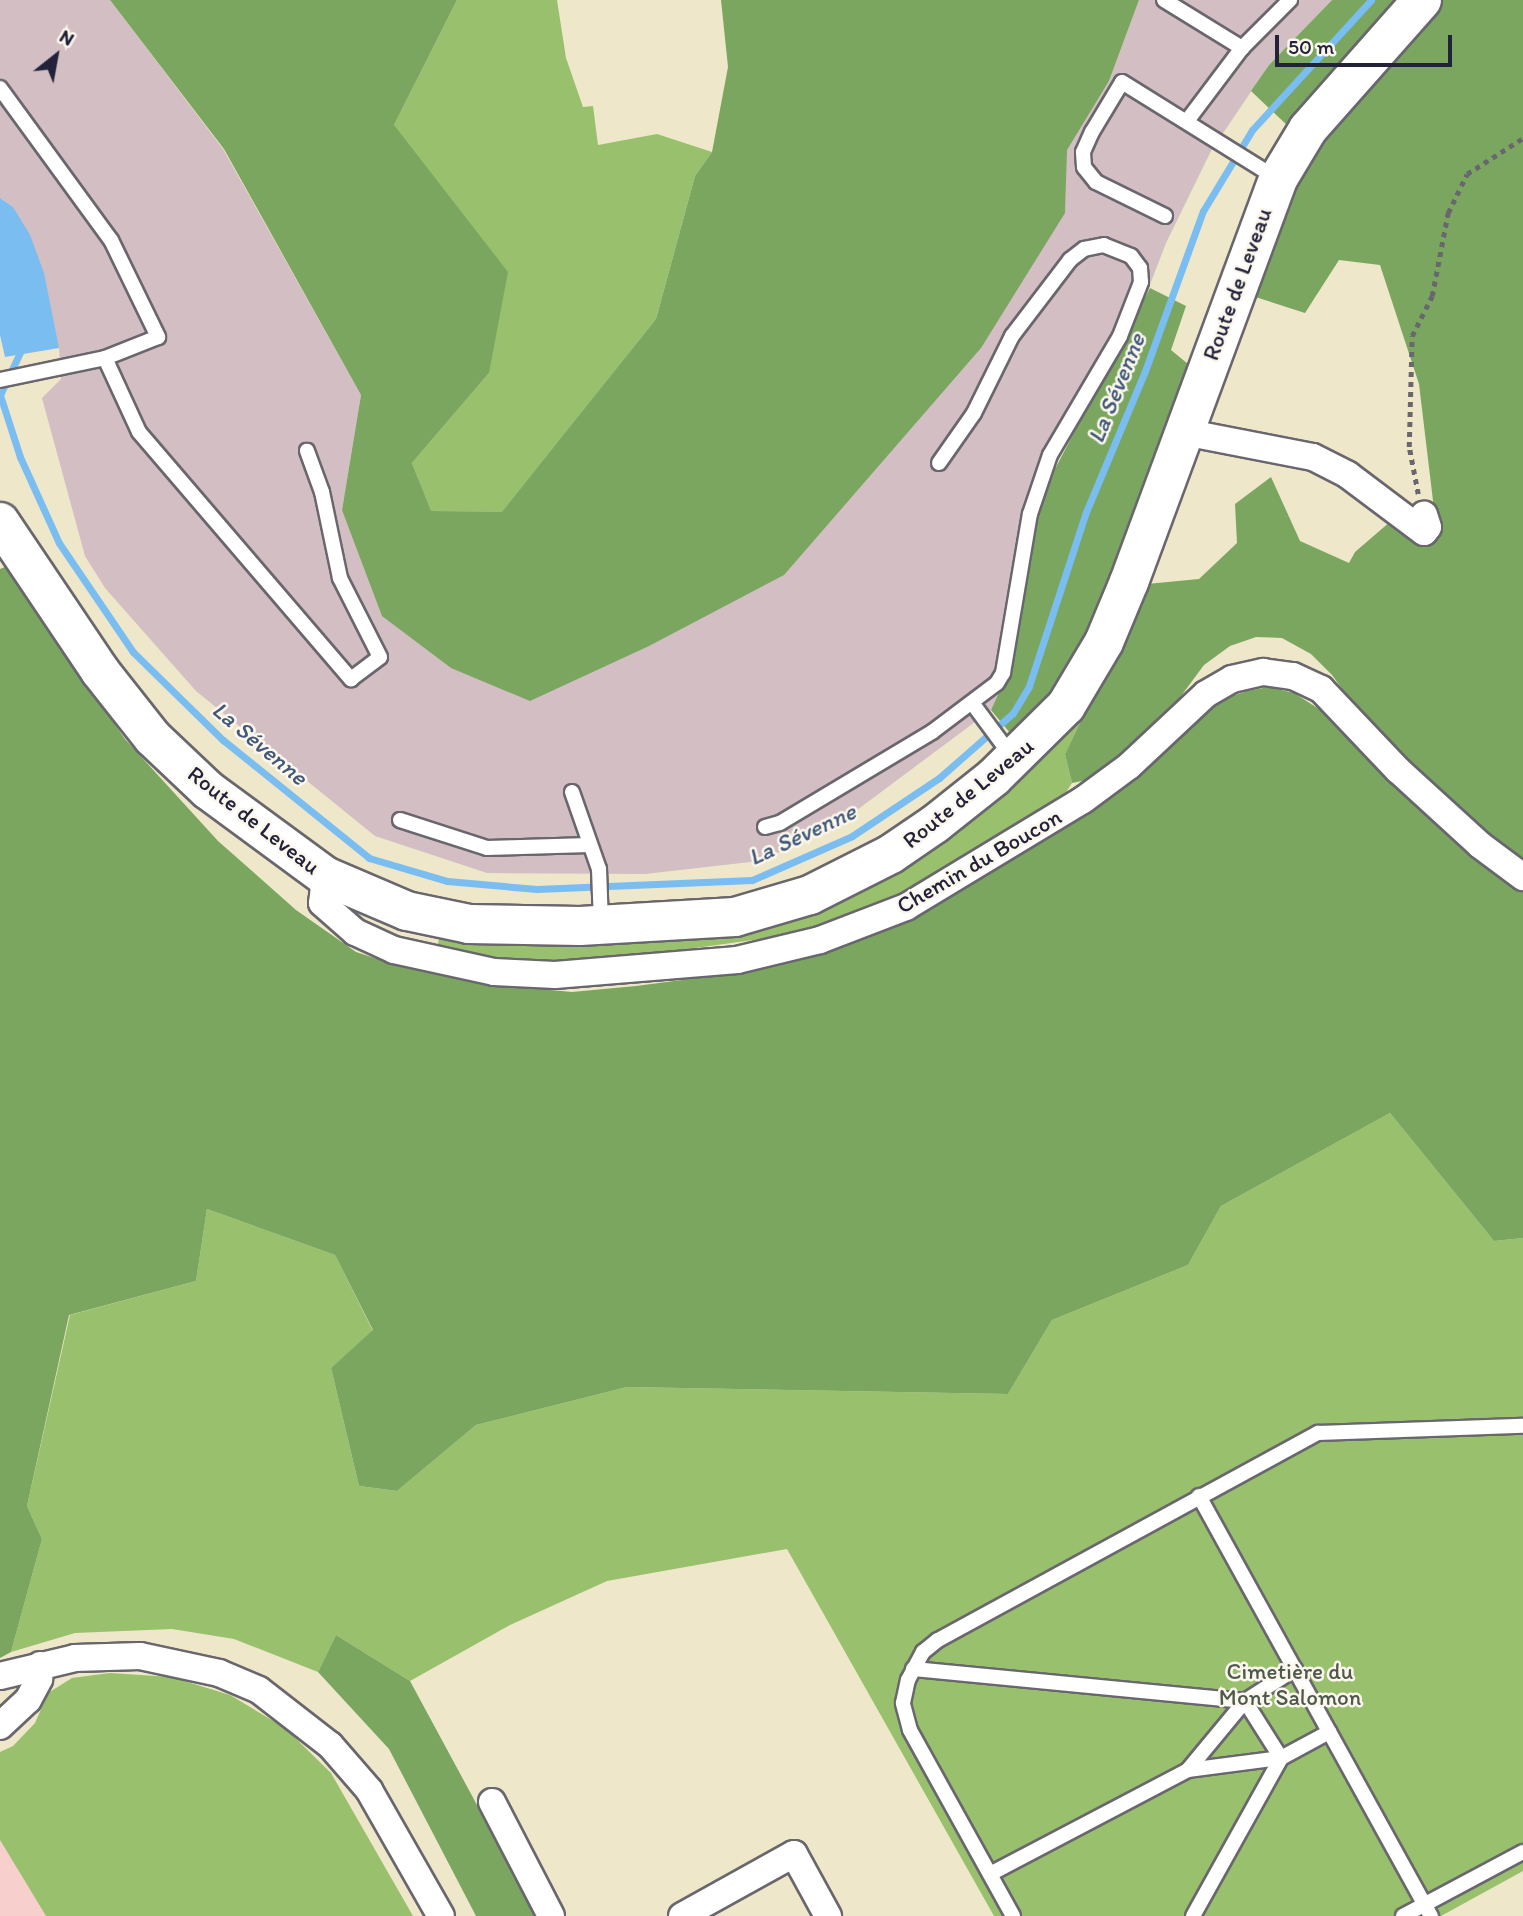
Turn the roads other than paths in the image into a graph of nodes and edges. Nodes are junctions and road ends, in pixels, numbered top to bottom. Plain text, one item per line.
1 (1164, 0) edge
2 (1290, 0) edge
3 (1422, 0) edge
4 (1242, 48) junction
5 (0, 88) edge
6 (1187, 121) junction
7 (1263, 168) junction
8 (1165, 216) dead end
9 (105, 358) junction
10 (0, 380) edge
11 (1184, 432) junction
12 (307, 451) dead end
13 (939, 463) dead end
14 (1424, 514) road end
15 (7, 524) edge
16 (974, 704) junction
17 (1009, 754) junction
18 (572, 792) dead end
19 (400, 820) dead end
20 (765, 827) dead end
21 (590, 845) junction
22 (326, 876) junction
23 (1523, 877) edge
24 (601, 913) junction
25 (1523, 1426) edge
26 (1199, 1496) junction
27 (40, 1665) junction
28 (913, 1668) junction
29 (1295, 1669) junction
30 (0, 1676) edge
31 (1245, 1701) junction
32 (0, 1726) edge
33 (1329, 1732) junction
34 (1281, 1758) junction
35 (1188, 1770) junction
36 (492, 1802) dead end
37 (1523, 1852) edge
38 (989, 1874) junction
39 (1428, 1910) edge
40 (441, 1916) edge
41 (551, 1916) edge
42 (682, 1916) edge
43 (828, 1916) edge
44 (1013, 1916) edge
45 (1193, 1916) edge
46 (1403, 1916) edge

1 - 4 lane
2 - 4 lane
3 - 7 street, Route de Leveau
4 - 6 lane
5 - 9 lane
6 - 7 lane
6 - 8 lane
7 - 11 street, Route de Leveau
9 - 10 lane
9 - 12 lane
11 - 14 street
11 - 17 street, Route de Leveau
13 - 16 lane
15 - 22 street, Route de Leveau
16 - 17 lane
16 - 20 lane
17 - 24 street, Route de Leveau
18 - 21 lane
19 - 21 lane
21 - 24 lane
22 - 23 street, Chemin du Boucon
22 - 24 street, Route de Leveau
25 - 26 lane
26 - 28 lane
26 - 29 lane
27 - 30 street
27 - 32 street
27 - 40 street
28 - 31 lane
28 - 38 lane
29 - 31 lane
29 - 33 lane
31 - 34 lane
31 - 35 lane
33 - 34 lane
33 - 39 lane
34 - 35 lane
34 - 45 lane
35 - 38 lane
36 - 41 street
37 - 39 lane
38 - 44 lane
39 - 46 lane
42 - 43 street

